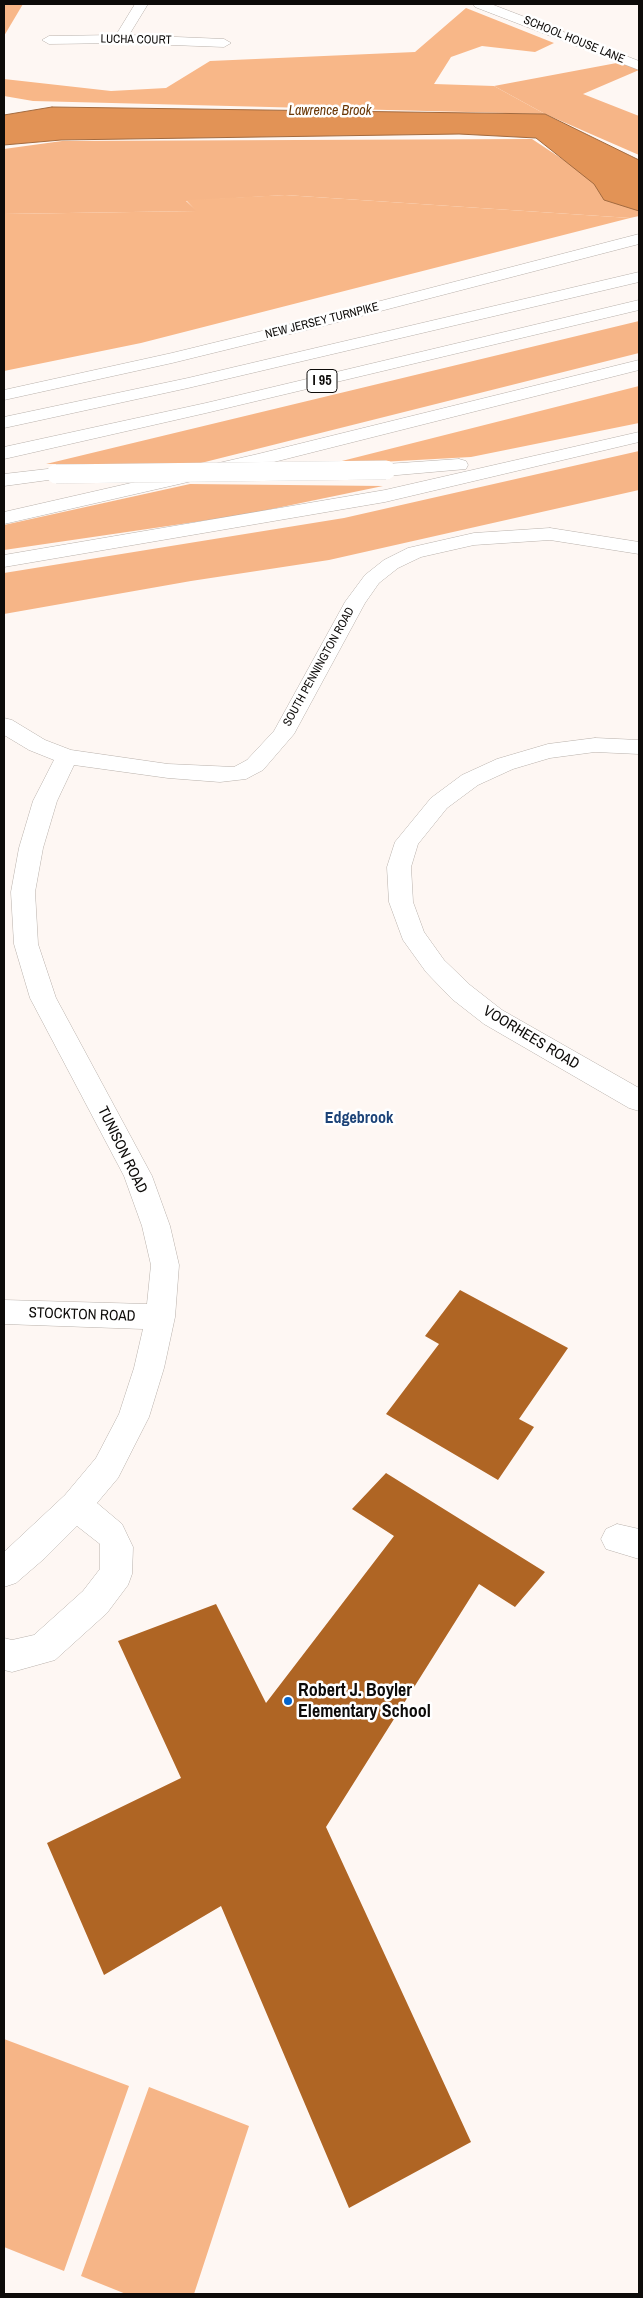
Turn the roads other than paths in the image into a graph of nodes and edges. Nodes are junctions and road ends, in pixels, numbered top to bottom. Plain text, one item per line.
1 (141, 4) edge
2 (480, 4) edge
3 (120, 39) junction
4 (49, 40) dead end
5 (224, 43) dead end
6 (639, 66) edge
7 (637, 235) edge
8 (639, 267) edge
9 (639, 277) edge
10 (554, 298) junction
11 (639, 304) edge
12 (639, 365) edge
13 (4, 395) edge
14 (4, 423) edge
15 (639, 435) edge
16 (4, 453) edge
17 (4, 480) edge
18 (4, 518) edge
19 (639, 548) edge
20 (4, 561) edge
21 (4, 725) edge
22 (639, 747) edge
23 (67, 757) junction
24 (639, 1101) edge
25 (4, 1312) edge
26 (160, 1317) junction
27 (76, 1505) junction
28 (4, 1572) edge
29 (4, 1654) edge

1 - 3 main road
2 - 6 main road, SCHOOL HOUSE LANE
3 - 4 main road, LUCHA COURT
3 - 5 main road, LUCHA COURT
7 - 13 main road, NEW JERSEY TURNPIKE
8 - 10 main road
9 - 10 main road, NEW JERSEY TURNPIKE / I 95
10 - 14 main road, NEW JERSEY TURNPIKE / I 95
11 - 16 main road, I 95
12 - 18 main road
15 - 17 main road, bridge
15 - 20 main road
19 - 23 main road, SOUTH PENNINGTON ROAD
21 - 23 main road, SOUTH PENNINGTON ROAD
22 - 24 main road, VOORHEES ROAD
23 - 26 main road, TUNISON ROAD
25 - 26 main road, STOCKTON ROAD
26 - 27 main road, TUNISON ROAD
27 - 28 main road, TUNISON ROAD
27 - 29 main road

